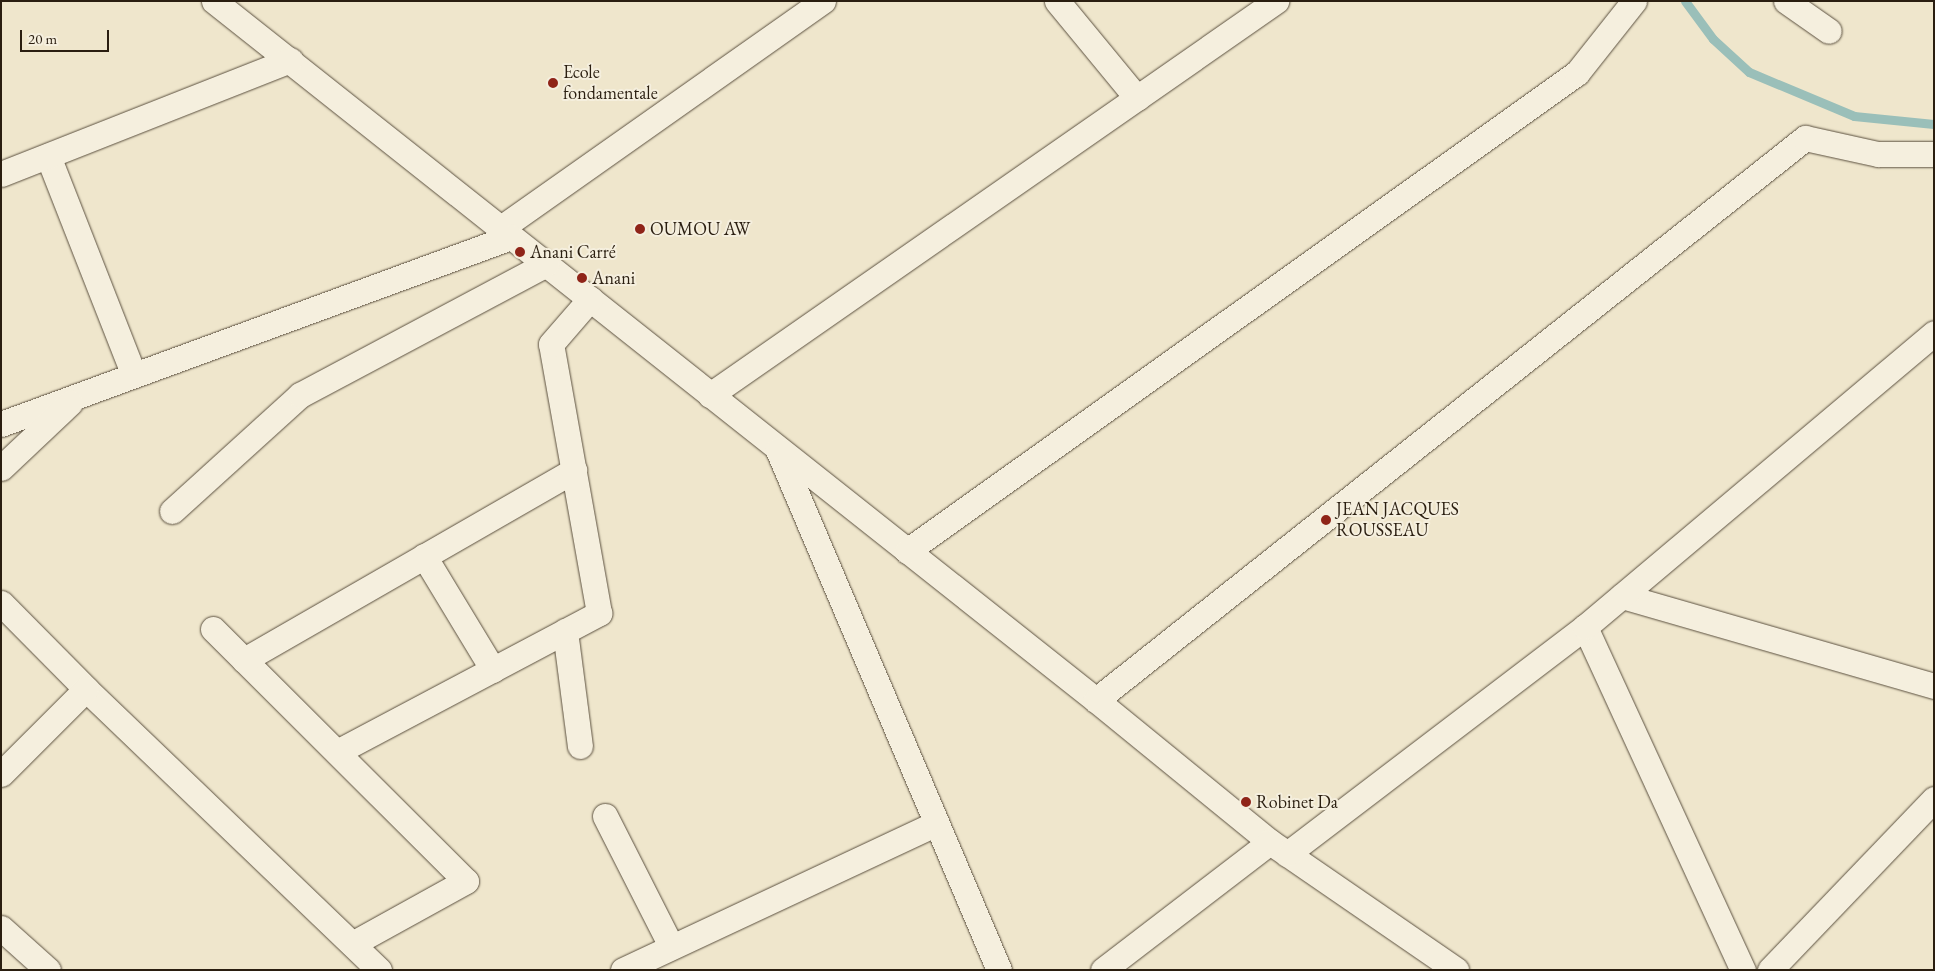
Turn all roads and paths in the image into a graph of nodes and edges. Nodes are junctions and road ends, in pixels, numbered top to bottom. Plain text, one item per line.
1 (214, 1) edge
2 (823, 1) edge
3 (1057, 1) edge
4 (1276, 1) edge
5 (1634, 1) edge
6 (1786, 1) edge
7 (1829, 31) dead end
8 (290, 60) junction
9 (1137, 98) junction
10 (1934, 154) edge
11 (48, 156) junction
12 (1, 174) edge
13 (506, 232) junction
14 (546, 264) junction
15 (590, 299) junction
16 (1932, 335) edge
17 (134, 375) junction
18 (710, 394) junction
19 (78, 396) junction
20 (1, 424) edge
21 (777, 448) junction
22 (1, 468) edge
23 (574, 470) junction
24 (172, 511) dead end
25 (907, 551) junction
26 (424, 556) junction
27 (1622, 596) junction
28 (1, 603) edge
29 (1586, 627) junction
30 (213, 629) dead end
31 (565, 631) junction
32 (244, 660) junction
33 (493, 670) junction
34 (1934, 686) edge
35 (86, 689) junction
36 (1096, 700) junction
37 (580, 746) dead end
38 (337, 752) junction
39 (1, 774) edge
40 (1934, 799) edge
41 (605, 816) dead end
42 (935, 824) junction
43 (1278, 848) junction
44 (1, 928) edge
45 (352, 944) junction
46 (671, 946) junction
47 (638, 966) edge
48 (48, 970) edge
49 (379, 970) edge
50 (999, 970) edge
51 (1103, 970) edge
52 (1456, 970) edge
53 (1743, 970) edge
54 (1770, 970) edge

1 - 8 street
2 - 13 street
3 - 9 street
4 - 9 street
5 - 25 street
6 - 7 street
8 - 11 street
8 - 13 street
9 - 18 street
10 - 36 street
11 - 12 street
11 - 17 street
13 - 14 street
13 - 17 street
14 - 15 street
14 - 24 street
15 - 18 street
15 - 23 street
16 - 27 street
17 - 19 street
18 - 21 street
19 - 20 street
19 - 22 street
21 - 25 street
21 - 42 street
23 - 26 street
23 - 31 street
25 - 36 street
26 - 32 street
26 - 33 street
27 - 29 street
27 - 34 street
28 - 35 street
29 - 43 street
29 - 53 street
30 - 32 street
31 - 33 street
31 - 37 street
32 - 38 street
33 - 38 street
35 - 39 street
35 - 45 street
36 - 43 street
38 - 45 street
40 - 54 street
41 - 46 street
42 - 46 street
42 - 50 street
43 - 51 street
43 - 52 street
44 - 48 street
45 - 49 street
46 - 47 street

